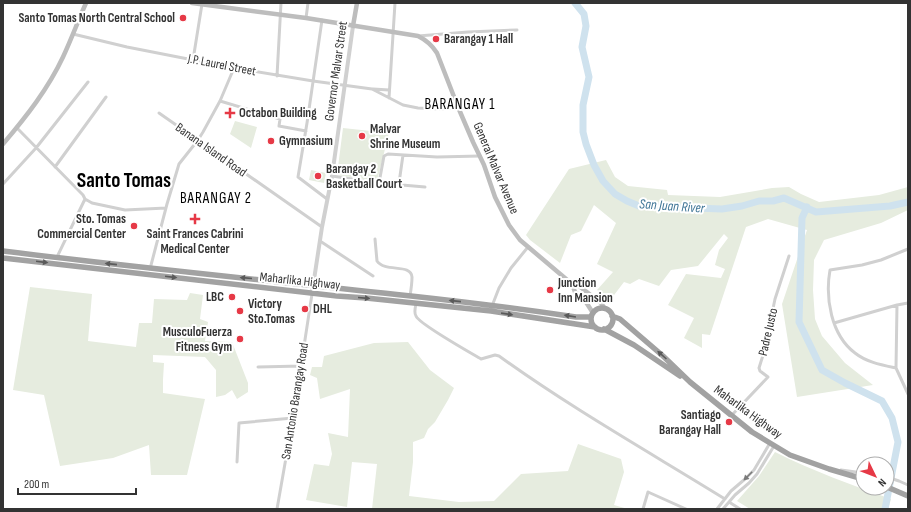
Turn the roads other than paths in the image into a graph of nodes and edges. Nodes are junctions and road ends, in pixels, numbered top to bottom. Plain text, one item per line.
1 (86, 3) edge
2 (192, 3) edge
3 (281, 3) edge
4 (308, 3) edge
5 (357, 3) edge
6 (395, 3) edge
7 (202, 4) edge
8 (280, 14) junction
9 (306, 18) junction
10 (322, 20) junction
11 (353, 26) junction
12 (517, 30) dead end
13 (394, 32) junction
14 (73, 34) junction
15 (418, 36) junction
16 (193, 60) junction
17 (234, 68) junction
18 (277, 76) junction
19 (88, 82) dead end
20 (313, 82) junction
21 (344, 86) junction
22 (372, 89) junction
23 (390, 90) junction
24 (106, 96) dead end
25 (389, 98) junction
26 (220, 101) junction
27 (458, 107) junction
28 (159, 113) dead end
29 (17, 128) junction
30 (306, 131) junction
31 (198, 140) junction
32 (3, 144) edge
33 (36, 148) junction
34 (403, 155) junction
35 (480, 156) junction
36 (55, 167) junction
37 (332, 176) junction
38 (3, 184) edge
39 (425, 187) dead end
40 (85, 199) junction
41 (327, 199) junction
42 (166, 208) junction
43 (322, 228) junction
44 (375, 239) dead end
45 (320, 241) junction
46 (528, 247) junction
47 (908, 249) edge
48 (3, 251) edge
49 (789, 256) dead end
50 (57, 257) junction
51 (3, 258) edge
52 (150, 268) junction
53 (149, 275) junction
54 (372, 276) dead end
55 (572, 284) junction
56 (312, 285) junction
57 (312, 293) junction
58 (410, 296) junction
59 (908, 303) edge
60 (416, 304) junction
61 (897, 305) junction
62 (491, 308) junction
63 (605, 309) junction
64 (592, 315) junction
65 (612, 316) junction
66 (834, 323) junction
67 (595, 327) junction
68 (604, 329) junction
69 (301, 366) junction
70 (258, 368) dead end
71 (896, 368) junction
72 (690, 382) junction
73 (908, 394) edge
74 (731, 416) junction
75 (293, 418) junction
76 (772, 444) junction
77 (237, 462) dead end
78 (829, 469) junction
79 (855, 472) edge
80 (855, 477) edge
81 (895, 480) edge
82 (908, 485) edge
83 (895, 490) edge
84 (908, 496) edge
85 (725, 499) junction
86 (729, 502) junction
87 (277, 509) edge
88 (643, 509) edge
89 (686, 509) edge
90 (717, 509) edge
91 (723, 509) edge
92 (740, 509) edge

1 - 14 main road
2 - 7 main road, General Malvar Avenue
3 - 8 street
4 - 9 street
5 - 11 main road, Governor Malvar Street
6 - 13 street
7 - 8 main road, General Malvar Avenue
7 - 16 street
8 - 9 main road, General Malvar Avenue
8 - 18 street
9 - 10 main road, General Malvar Avenue
10 - 11 main road, General Malvar Avenue
10 - 20 street
11 - 13 main road, General Malvar Avenue
11 - 21 street, Governor Malvar Street
12 - 15 street
13 - 15 main road, General Malvar Avenue
13 - 23 street
14 - 16 street, J.P. Laurel Street
14 - 29 main road
15 - 27 main road, General Malvar Avenue
16 - 17 street, J.P. Laurel Street
17 - 18 street, J.P. Laurel Street
17 - 26 street
18 - 20 street, J.P. Laurel Street
19 - 33 street
20 - 21 street, J.P. Laurel Street
20 - 30 street
21 - 22 street, J.P. Laurel Street
21 - 37 street, Governor Malvar Street
22 - 23 street, J.P. Laurel Street
22 - 25 street, J.P. Laurel Street
23 - 25 street
24 - 36 street
25 - 27 street, J.P. Laurel Street
26 - 30 street
26 - 31 street
27 - 35 main road, General Malvar Avenue
28 - 31 street, Banana Island Road
29 - 32 main road
29 - 33 street
30 - 41 street
31 - 42 street
31 - 43 street, Banana Island Road
33 - 36 street
33 - 38 street
34 - 35 street
34 - 37 street
34 - 39 street
35 - 46 main road, General Malvar Avenue
36 - 40 street
37 - 41 street, Governor Malvar Street
40 - 42 street
40 - 50 street
41 - 43 street, Governor Malvar Street
42 - 52 street
43 - 45 street, Governor Malvar Street
44 - 58 street
45 - 54 street
45 - 56 street, Governor Malvar Street
46 - 55 main road, General Malvar Avenue
46 - 62 street
47 - 66 street
48 - 50 highway, Maharlika Highway
49 - 74 street, Padre Justo
52 -> 50 highway, Maharlika Highway
51 -> 53 highway, Maharlika Highway
52 - 53 street
56 -> 52 highway, Maharlika Highway
53 -> 57 highway, Maharlika Highway
55 - 63 main road, General Malvar Avenue
55 - 64 main road, General Malvar Avenue
56 - 57 street, Governor Malvar Street
56 - 58 highway, Maharlika Highway
57 -> 60 highway, Maharlika Highway
57 - 69 street, San Antonio Barangay Road
62 -> 58 highway, Maharlika Highway
59 - 61 street
60 - 62 highway, Maharlika Highway
60 - 85 street
61 - 66 street
61 - 71 street
64 -> 62 highway, Maharlika Highway
62 -> 67 highway, Maharlika Highway
63 - 64 highway
63 - 65 highway
64 - 67 highway
65 - 68 highway
72 -> 65 highway, Maharlika Highway
66 - 71 street
67 - 68 highway
68 - 72 highway, Maharlika Highway
69 - 70 street
69 - 75 street, San Antonio Barangay Road
71 - 73 street
72 - 74 highway, Maharlika Highway
74 - 76 highway, Maharlika Highway
75 - 77 street
75 - 87 street, San Antonio Barangay Road
76 - 78 highway, Maharlika Highway
76 -> 85 street
76 - 86 street
78 - 79 street
78 - 80 highway, Maharlika Highway
81 - 82 street
83 - 84 highway
85 - 90 street
86 - 91 street
86 - 92 street
88 - 89 street

